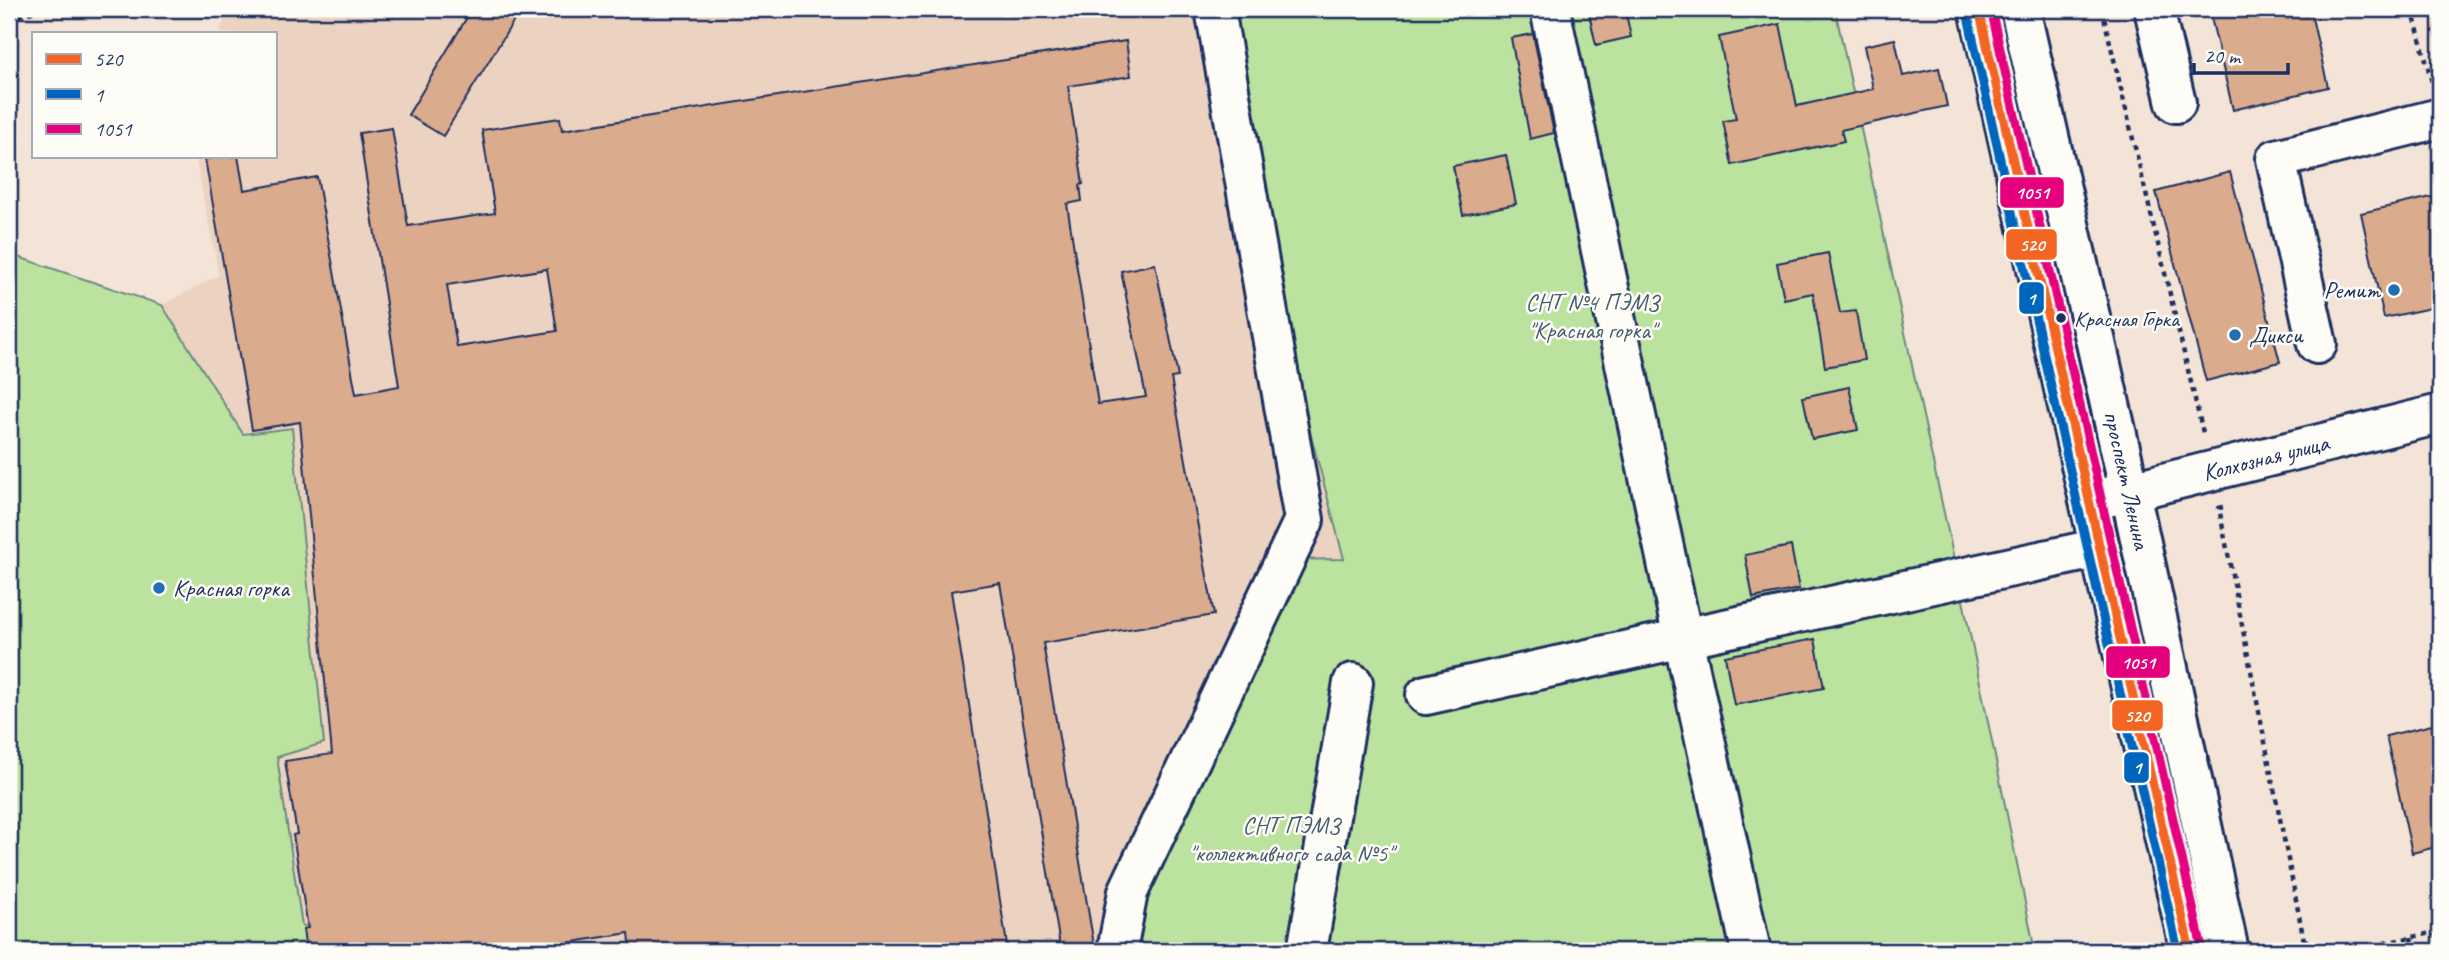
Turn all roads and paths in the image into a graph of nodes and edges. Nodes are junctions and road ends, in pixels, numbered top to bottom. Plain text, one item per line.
1 (42, 9) edge
2 (1215, 9) edge
3 (1550, 9) edge
4 (1979, 9) edge
5 (2020, 9) edge
6 (2102, 9) edge
7 (2154, 9) edge
8 (2412, 9) edge
9 (9, 19) edge
10 (2437, 102) edge
11 (2176, 103) dead end
12 (2317, 344) dead end
13 (2440, 414) edge
14 (2204, 438) dead end
15 (2130, 492) junction
16 (2091, 501) junction
17 (2219, 508) dead end
18 (2100, 548) junction
19 (1683, 638) junction
20 (1353, 683) dead end
21 (1426, 695) dead end
22 (2440, 931) edge
23 (2432, 933) junction
24 (2411, 937) junction
25 (2440, 938) edge
26 (2303, 939) junction
27 (1117, 951) edge
28 (1307, 951) edge
29 (1751, 951) edge
30 (2190, 951) edge
31 (2229, 951) edge
32 (2305, 951) edge
33 (2328, 951) edge
34 (2345, 951) edge
35 (2413, 951) edge

1 - 9 path
2 - 27 main road
3 - 19 main road
4 - 16 main road, проспект Ленина
5 - 15 main road, проспект Ленина
6 - 14 path
7 - 11 main road
8 - 10 path
10 - 12 main road
13 - 15 main road, Колхозная улица
15 - 16 main road, Колхозная улица
15 - 31 main road, проспект Ленина
16 - 18 main road, проспект Ленина
17 - 26 path
18 - 19 main road
18 - 30 main road, проспект Ленина
19 - 21 main road
19 - 29 main road
20 - 28 main road
22 - 23 path
23 - 24 path
23 - 25 path
24 - 34 path
24 - 35 path
26 - 32 path
26 - 33 path

